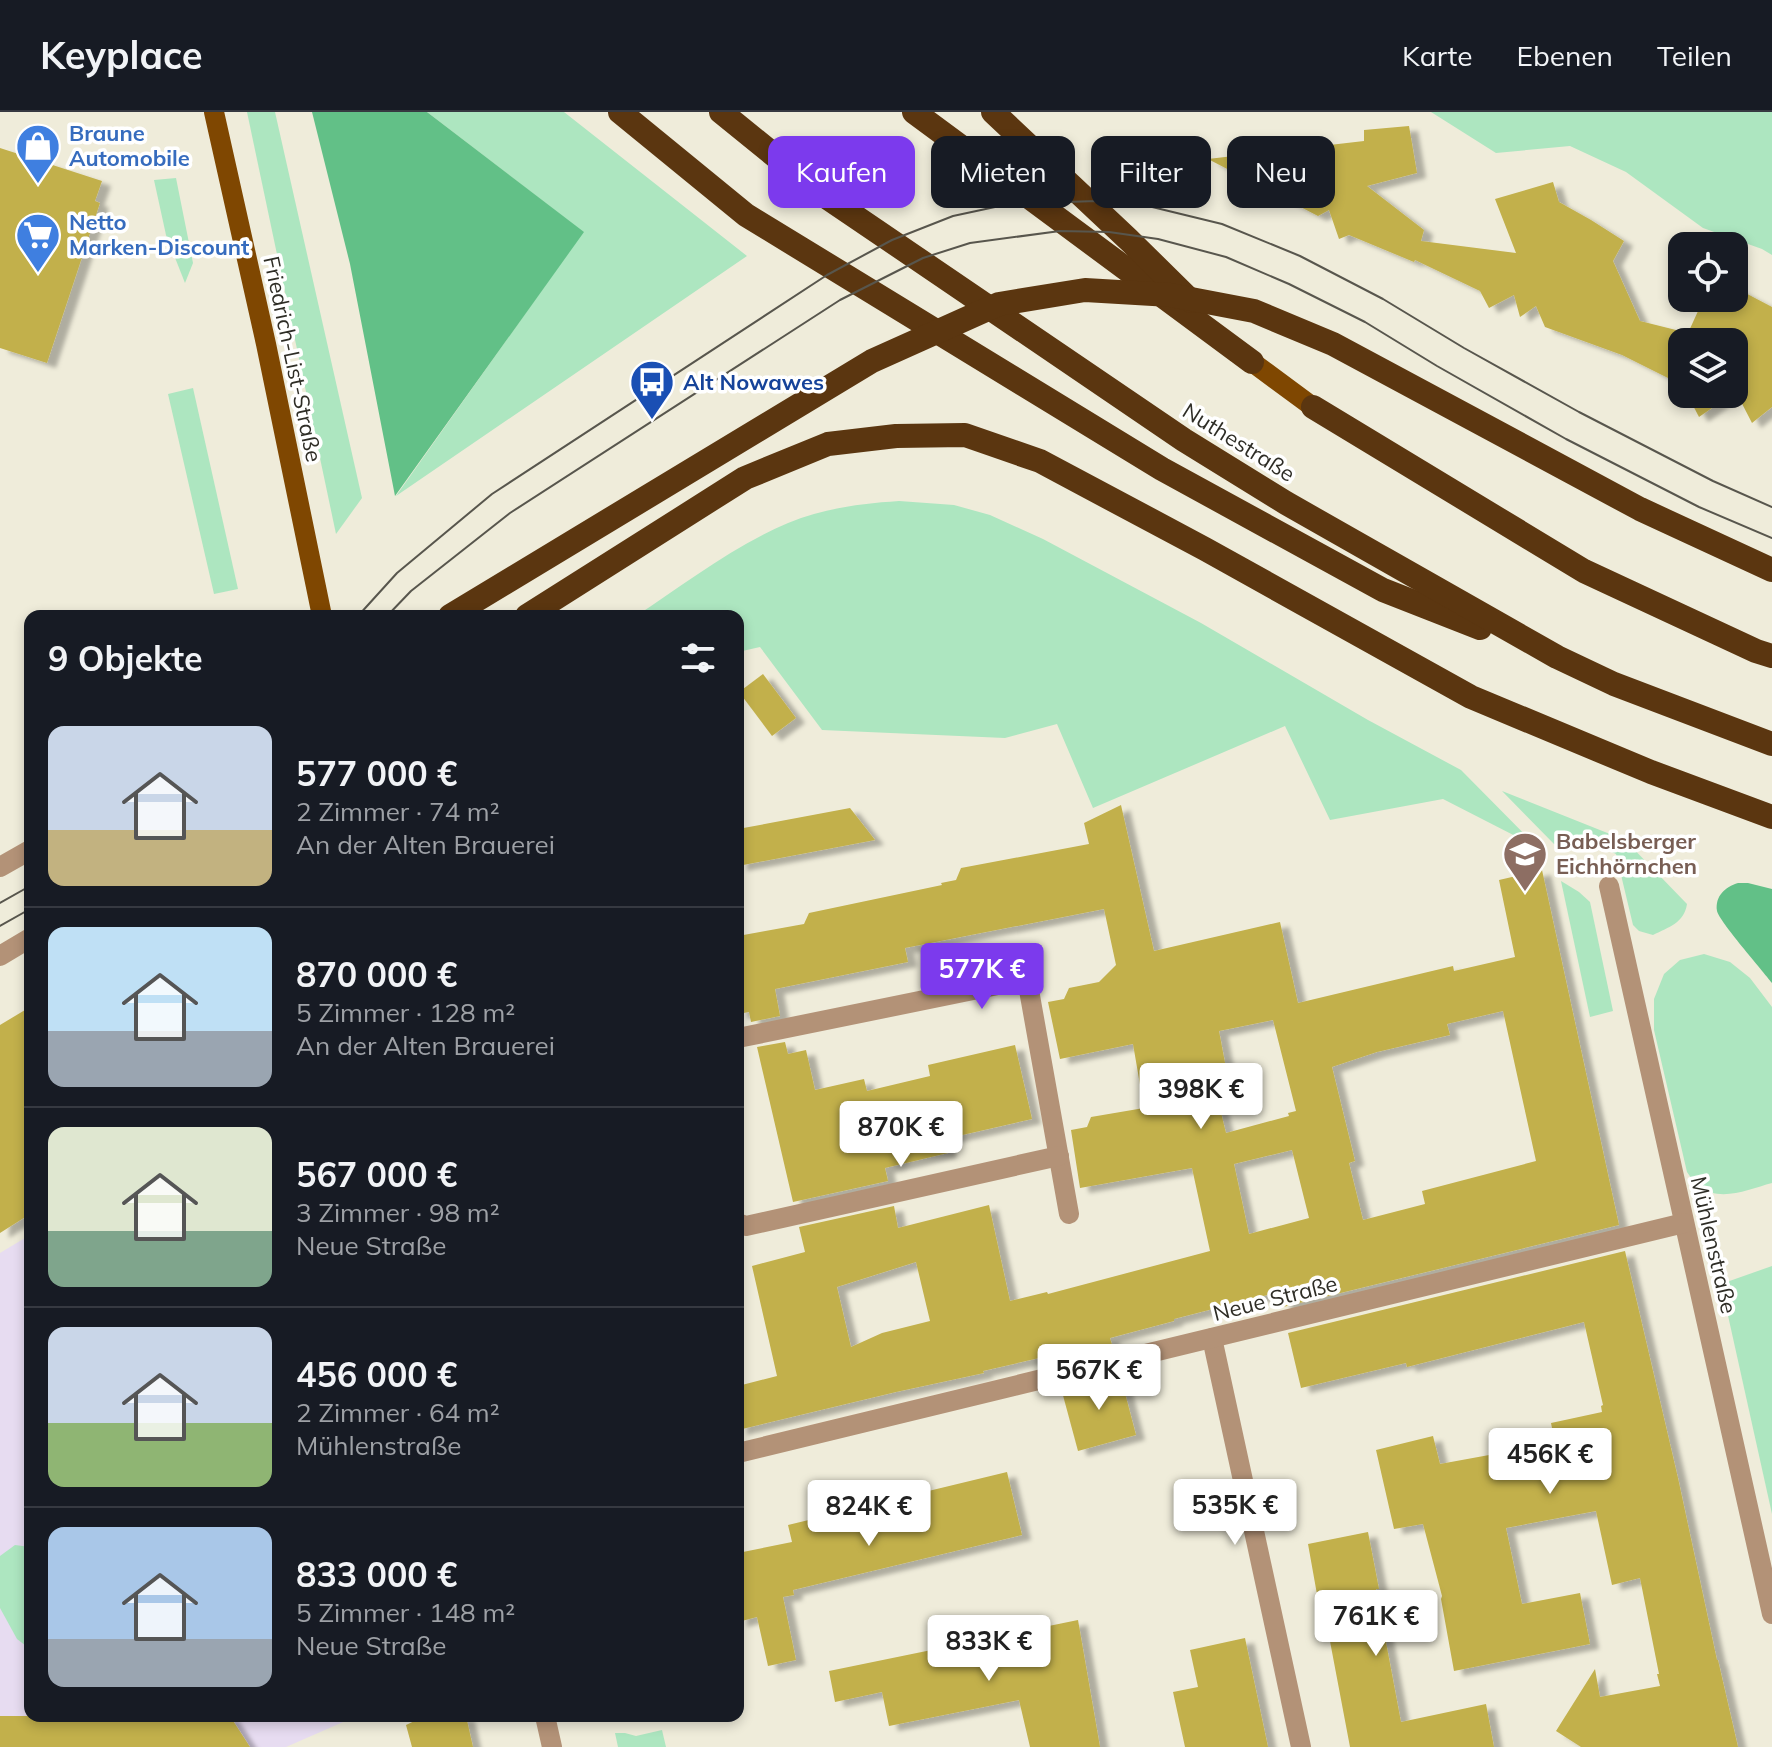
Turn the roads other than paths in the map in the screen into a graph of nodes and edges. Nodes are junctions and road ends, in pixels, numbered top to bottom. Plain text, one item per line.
1 (214, 112) edge
2 (620, 112) edge
3 (721, 112) edge
4 (914, 112) edge
5 (993, 112) edge
6 (1252, 362) junction
7 (1313, 407) joint
8 (1772, 570) edge
9 (321, 610) edge
10 (460, 610) edge
11 (536, 610) edge
12 (1772, 656) edge
13 (1557, 657) junction
14 (1772, 744) edge
15 (1772, 817) edge
16 (24, 853) edge
17 (0, 867) edge
18 (1609, 886) dead end
19 (24, 942) edge
20 (0, 956) edge
21 (744, 1037) edge
22 (1059, 1156) junction
23 (1069, 1214) dead end
24 (1684, 1223) junction
25 (744, 1225) edge
26 (1212, 1338) junction
27 (744, 1452) edge
28 (1772, 1614) edge
29 (546, 1722) edge
30 (552, 1747) edge
31 (1301, 1747) edge

1 - 9 main road, Friedrich-List-Straße
2 - 13 highway
3 - 13 highway, Nuthestraße
4 - 6 highway
5 - 6 highway
6 - 7 main road
7 - 12 highway
8 - 10 highway
11 - 15 highway
13 - 14 highway, Nuthestraße
16 - 17 street
18 - 24 street, Mühlenstraße
19 - 20 street
21 - 22 street
22 - 23 street
22 - 25 street
24 - 26 street, Neue Straße
24 - 28 street, Mühlenstraße
26 - 27 street, Neue Straße
26 - 31 street
29 - 30 street

